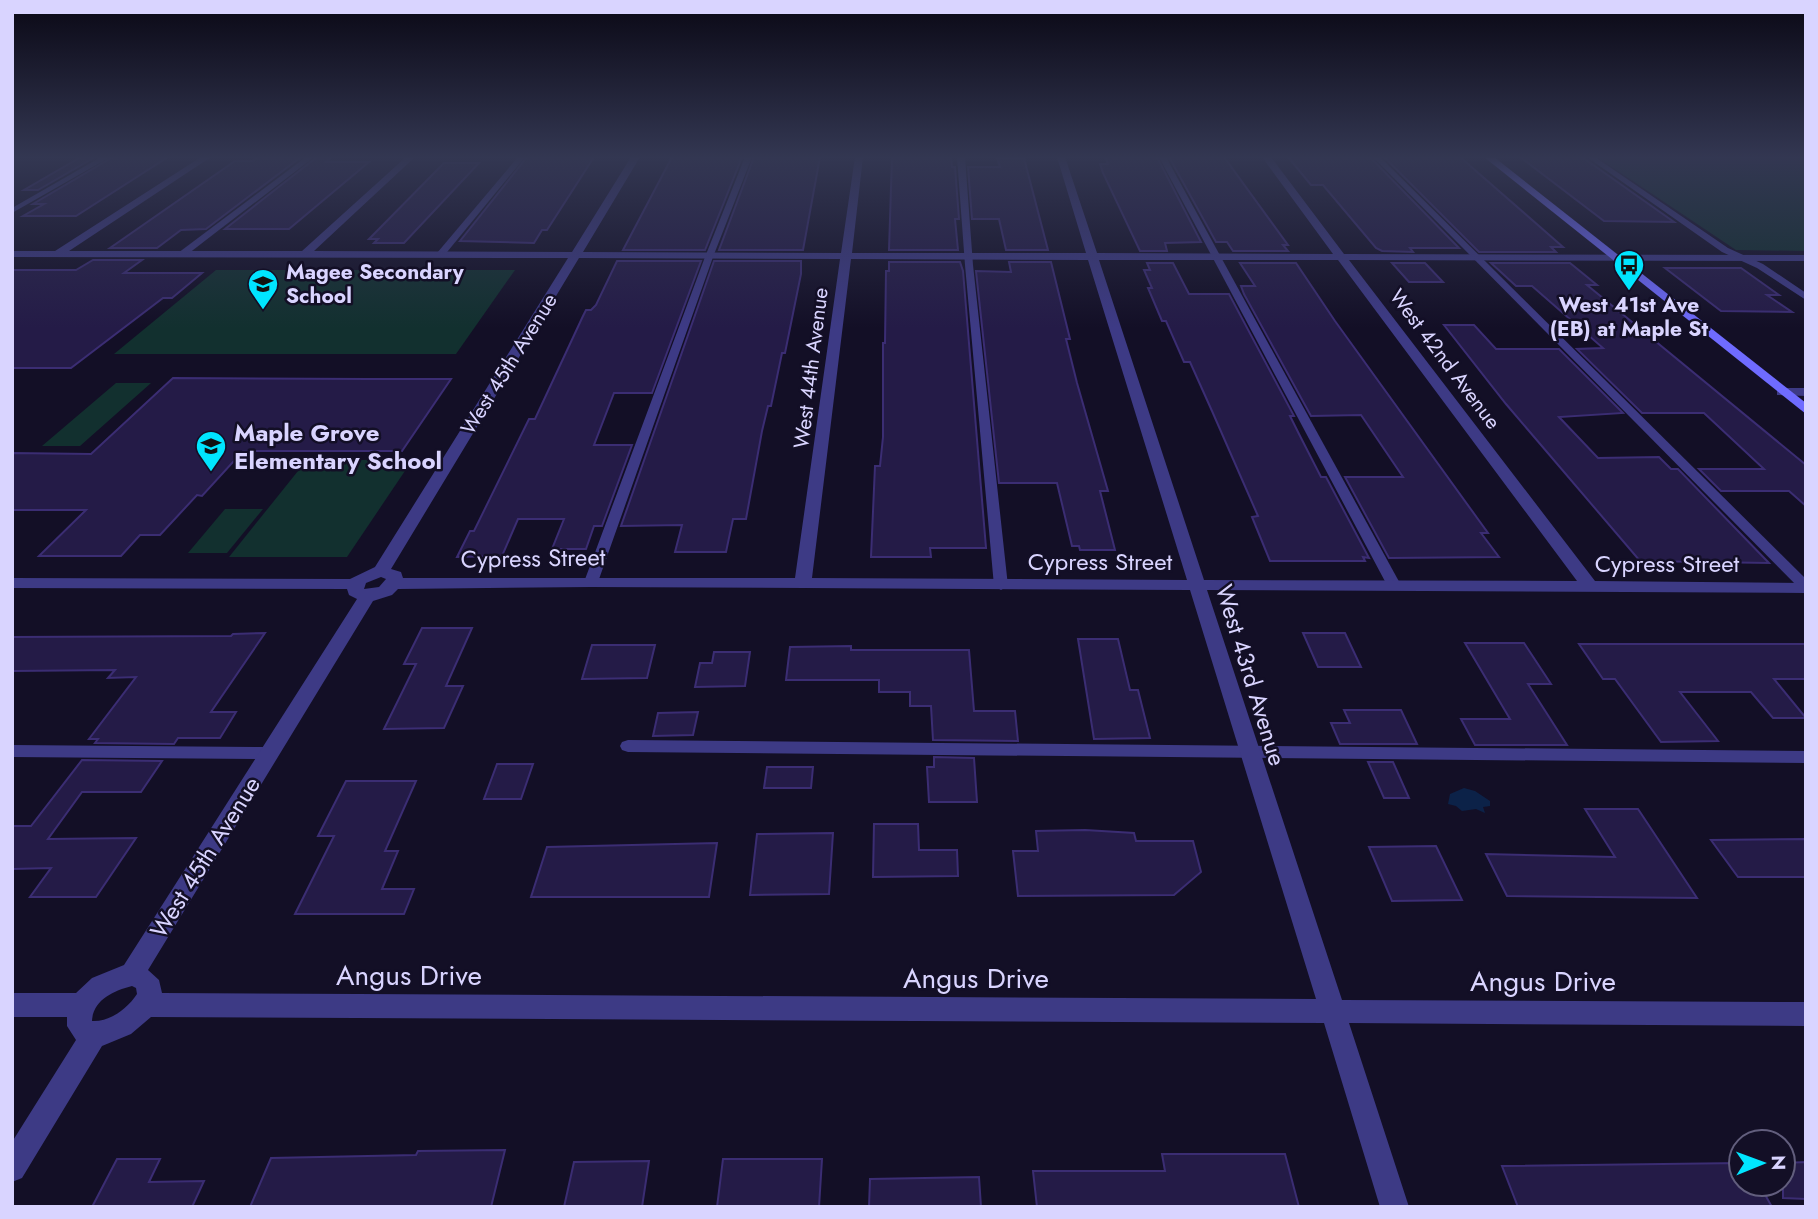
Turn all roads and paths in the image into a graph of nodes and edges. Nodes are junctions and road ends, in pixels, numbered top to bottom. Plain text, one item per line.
1 (119, 214) edge
2 (236, 214) edge
3 (349, 214) edge
4 (475, 214) edge
5 (601, 214) edge
6 (726, 214) edge
7 (851, 214) edge
8 (965, 214) edge
9 (1079, 214) edge
10 (1194, 214) edge
11 (1309, 214) edge
12 (1433, 214) edge
13 (1560, 214) edge
14 (1673, 214) edge
15 (12, 254) edge
16 (57, 254) junction
17 (181, 255) junction
18 (304, 255) junction
19 (440, 256) junction
20 (575, 256) junction
21 (845, 256) junction
22 (709, 257) junction
23 (968, 257) junction
24 (1093, 257) junction
25 (1217, 257) junction
26 (1342, 258) junction
27 (1477, 258) junction
28 (1615, 258) junction
29 (1744, 258) junction
30 (1806, 258) edge
31 (1806, 297) edge
32 (1782, 392) junction
33 (1806, 392) edge
34 (1806, 411) edge
35 (381, 571) junction
36 (591, 582) junction
37 (12, 583) edge
38 (394, 584) junction
39 (803, 584) junction
40 (1001, 586) junction
41 (1198, 586) junction
42 (1395, 587) junction
43 (1590, 587) junction
44 (1806, 588) edge
45 (361, 590) junction
46 (628, 746) dead end
47 (12, 751) edge
48 (269, 753) junction
49 (1250, 753) junction
50 (1806, 757) edge
51 (132, 975) junction
52 (12, 1004) edge
53 (82, 1005) junction
54 (145, 1005) junction
55 (1333, 1012) junction
56 (1806, 1014) edge
57 (94, 1035) junction
58 (12, 1168) edge
59 (1395, 1207) edge

1 - 16 street
2 - 17 lane
3 - 18 street
4 - 19 lane
5 - 20 street, West 45th Avenue
6 - 22 lane
7 - 21 street, West 44th Avenue
8 - 23 lane
9 - 24 street, West 43rd Avenue
10 - 25 lane
11 - 26 street, West 42nd Avenue
12 - 27 lane
13 - 28 main road
14 - 29 lane
15 - 16 street
16 - 17 street
17 - 18 street
18 - 19 street
19 - 20 street
20 - 22 street
20 - 35 street, West 45th Avenue
21 - 22 street
21 - 23 street
21 - 39 street, West 44th Avenue
22 - 36 lane
23 - 24 street
23 - 40 lane
24 - 25 street
24 - 41 street, West 43rd Avenue
25 - 26 street
25 - 42 lane
26 - 27 street
26 - 43 street, West 42nd Avenue
27 - 28 street
27 - 44 lane
28 - 29 street
28 - 32 main road
29 - 30 street
29 - 31 lane
32 - 33 street
32 - 34 main road
35 - 38 street
35 - 45 street
36 - 38 street, Cypress Street
36 - 39 street, Cypress Street
37 - 45 street
38 - 45 street
39 - 40 street, Cypress Street
40 - 41 street, Cypress Street
41 - 42 street, Cypress Street
41 - 49 street, West 43rd Avenue
42 - 43 street, Cypress Street
43 - 44 street, Cypress Street
45 - 48 street, West 45th Avenue
46 - 49 lane
47 - 48 lane
48 - 51 street, West 45th Avenue
49 - 50 lane
49 - 55 street, West 43rd Avenue
51 - 53 street
51 - 54 street
52 - 53 street
53 - 57 street
54 - 55 street, Angus Drive
54 - 57 street
55 - 56 street, Angus Drive
55 - 59 street, West 43rd Avenue
57 - 58 street

